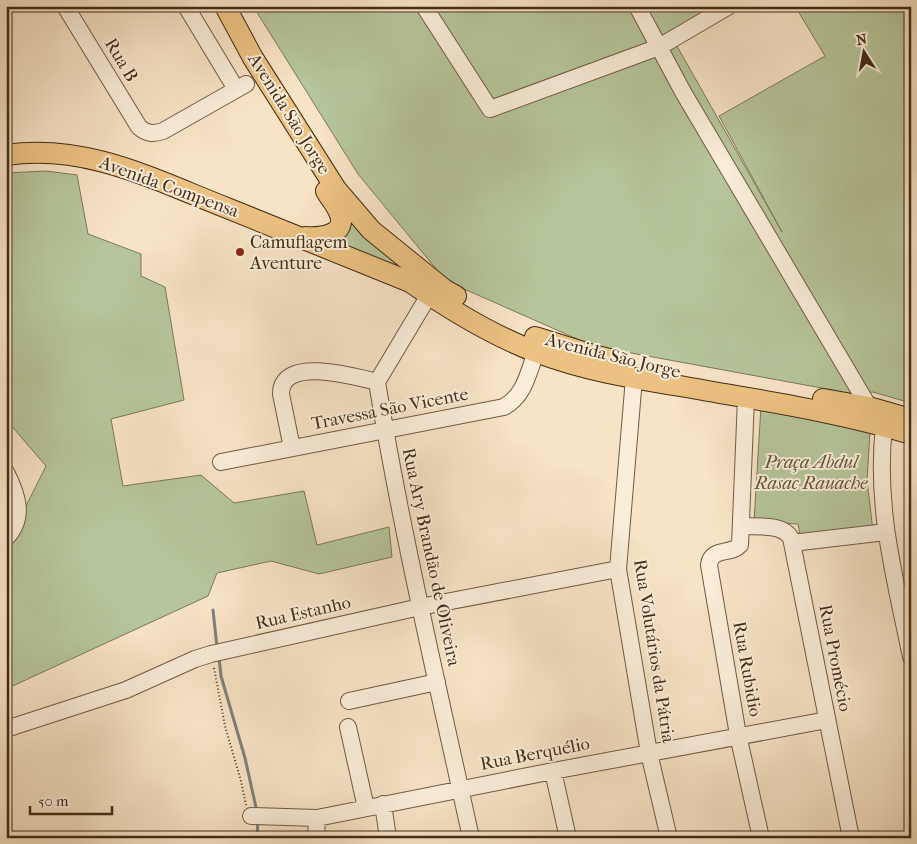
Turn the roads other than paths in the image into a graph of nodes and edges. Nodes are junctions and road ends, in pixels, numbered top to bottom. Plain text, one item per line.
1 (65, 6) edge
2 (186, 6) edge
3 (216, 6) edge
4 (225, 6) edge
5 (424, 6) edge
6 (637, 6) edge
7 (725, 8) edge
8 (658, 47) junction
9 (6, 155) edge
10 (298, 236) junction
11 (410, 282) joint
12 (429, 295) junction
13 (536, 352) junction
14 (842, 364) junction
15 (634, 378) junction
16 (377, 382) junction
17 (746, 398) junction
18 (837, 401) junction
19 (869, 407) junction
20 (911, 419) edge
21 (884, 426) junction
22 (385, 431) junction
23 (911, 434) edge
24 (292, 448) junction
25 (221, 462) dead end
26 (6, 472) edge
27 (741, 526) junction
28 (886, 532) junction
29 (6, 538) edge
30 (792, 543) junction
31 (618, 569) junction
32 (420, 607) junction
33 (911, 657) edge
34 (437, 682) junction
35 (350, 702) dead end
36 (826, 720) junction
37 (348, 727) dead end
38 (6, 729) edge
39 (738, 735) junction
40 (649, 753) junction
41 (553, 770) junction
42 (460, 790) junction
43 (383, 804) junction
44 (366, 808) junction
45 (251, 816) road end
46 (317, 818) junction
47 (316, 838) edge
48 (388, 838) edge
49 (471, 838) edge
50 (568, 838) edge
51 (669, 838) edge
52 (761, 838) edge
53 (852, 838) edge

1 - 2 street, Rua B
3 - 10 main road
4 - 18 main road, Avenida São Jorge
5 - 8 street
6 - 8 street
7 - 8 street
8 - 14 street
9 - 10 main road, Avenida Compensa
10 - 11 main road, Avenida Compensa
11 - 12 main road, Avenida São Jorge
12 - 13 main road, Avenida São Jorge
12 - 16 street
13 - 15 main road, Avenida São Jorge
13 - 22 street, Travessa São Vicente
14 - 18 street
14 - 19 street
15 - 17 main road, Avenida São Jorge
15 - 31 street, Rua Volutários da Pátria
16 - 22 street, Rua Ary Brandão de Oliveira
16 - 24 street
17 - 21 main road, Avenida São Jorge
17 - 27 street
18 - 19 main road, Avenida São Jorge
19 - 20 main road, Avenida São Jorge
21 - 23 main road, Avenida São Jorge
21 - 28 street
22 - 24 street, Travessa São Vicente
22 - 32 street, Rua Ary Brandão de Oliveira
24 - 25 street, Travessa São Vicente
26 - 29 street
27 - 30 street
27 - 39 street, Rua Rubidio
28 - 30 street
28 - 33 street
30 - 36 street, Rua Promécio
31 - 32 street, Rua Estanho
31 - 40 street, Rua Volutários da Pátria
32 - 34 street, Rua Ary Brandão de Oliveira
32 - 38 street, Rua Estanho
34 - 35 street
34 - 42 street, Rua Ary Brandão de Oliveira
36 - 39 street, Rua Berquélio
36 - 53 street, Rua Promécio
37 - 44 street
39 - 40 street, Rua Berquélio
39 - 52 street, Rua Rubidio
40 - 41 street, Rua Berquélio
40 - 51 street, Rua Volutários da Pátria
41 - 42 street, Rua Berquélio
41 - 50 street
42 - 43 street, Rua Berquélio
42 - 49 street, Rua Ary Brandão de Oliveira
43 - 44 street, Rua Berquélio
43 - 48 street
44 - 46 street, Rua Berquélio
45 - 46 street, Rua Berquélio
46 - 47 street

